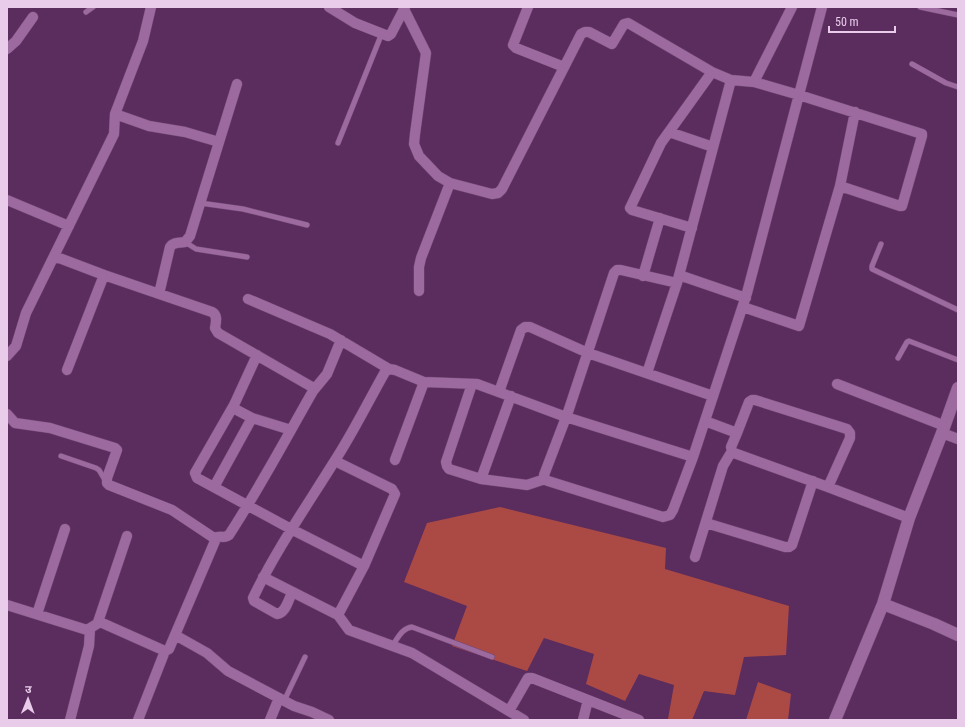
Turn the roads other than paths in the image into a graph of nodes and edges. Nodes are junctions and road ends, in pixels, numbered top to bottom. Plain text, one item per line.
1 (93, 7) edge
2 (151, 7) edge
3 (329, 7) edge
4 (528, 7) edge
5 (792, 7) edge
6 (822, 7) edge
7 (920, 7) edge
8 (404, 8) edge
9 (86, 12) dead end
10 (958, 15) edge
11 (33, 17) dead end
12 (382, 33) junction
13 (7, 49) edge
14 (912, 64) dead end
15 (564, 67) junction
16 (712, 72) junction
17 (731, 80) junction
18 (754, 82) junction
19 (237, 84) dead end
20 (958, 87) edge
21 (799, 95) junction
22 (855, 112) junction
23 (115, 114) junction
24 (669, 132) junction
25 (219, 142) junction
26 (338, 143) dead end
27 (713, 147) junction
28 (450, 183) junction
29 (840, 186) junction
30 (7, 200) edge
31 (200, 203) junction
32 (660, 218) junction
33 (307, 225) dead end
34 (68, 226) junction
35 (692, 228) junction
36 (185, 242) junction
37 (881, 244) dead end
38 (54, 256) junction
39 (247, 257) dead end
40 (104, 275) junction
41 (643, 276) junction
42 (678, 279) junction
43 (419, 291) dead end
44 (159, 294) junction
45 (248, 299) dead end
46 (744, 303) junction
47 (958, 310) edge
48 (341, 340) junction
49 (588, 352) junction
50 (257, 355) junction
51 (7, 356) edge
52 (898, 358) dead end
53 (958, 360) edge
54 (67, 370) dead end
55 (389, 370) junction
56 (647, 373) junction
57 (424, 382) junction
58 (472, 384) junction
59 (837, 384) dead end
60 (958, 388) edge
61 (312, 391) junction
62 (499, 392) junction
63 (511, 396) junction
64 (713, 396) junction
65 (233, 408) junction
66 (7, 414) edge
67 (566, 417) junction
68 (252, 418) junction
69 (705, 421) junction
70 (291, 430) junction
71 (944, 430) junction
72 (737, 433) junction
73 (958, 439) edge
74 (732, 451) junction
75 (61, 456) dead end
76 (693, 457) junction
77 (395, 460) dead end
78 (335, 461) junction
79 (481, 479) junction
80 (545, 479) junction
81 (813, 481) junction
82 (107, 483) junction
83 (214, 487) junction
84 (828, 487) junction
85 (248, 506) junction
86 (909, 518) junction
87 (706, 523) junction
88 (65, 529) dead end
89 (292, 529) junction
90 (127, 536) dead end
91 (214, 538) junction
92 (695, 557) dead end
93 (364, 566) junction
94 (263, 578) junction
95 (292, 593) junction
96 (883, 604) junction
97 (7, 605) edge
98 (37, 614) junction
99 (338, 615) junction
100 (94, 626) junction
101 (175, 635) junction
102 (958, 635) edge
103 (392, 646) junction
104 (165, 651) junction
105 (492, 656) dead end
106 (305, 657) dead end
107 (282, 699) junction
108 (588, 700) junction
109 (509, 711) junction
110 (70, 720) edge
111 (138, 720) edge
112 (270, 720) edge
113 (329, 720) edge
114 (524, 720) edge
115 (583, 720) edge
116 (639, 720) edge
117 (835, 720) edge

1 - 9 lane
2 - 23 street
3 - 12 street
4 - 15 street
5 - 18 street
6 - 21 street
7 - 10 lane
8 - 12 street
8 - 28 street
11 - 13 street
12 - 26 lane
14 - 20 lane
15 - 16 street
15 - 28 street
16 - 17 street
16 - 24 street
17 - 18 street
17 - 27 street
18 - 21 street
19 - 25 street
21 - 22 street
21 - 46 street
22 - 29 street
22 - 29 street
23 - 25 street
23 - 34 street
24 - 27 street
24 - 32 street
25 - 31 street
27 - 35 street
28 - 43 street
29 - 46 street
30 - 34 street
31 - 33 lane
31 - 36 street
32 - 35 street
32 - 41 street
34 - 38 street
35 - 42 street
36 - 39 lane
36 - 44 street
37 - 47 lane
38 - 40 street
38 - 51 street
40 - 44 street
40 - 54 street
41 - 42 street
41 - 49 street
42 - 46 street
42 - 56 street
44 - 50 street
45 - 48 street
46 - 64 street
48 - 55 street
48 - 61 street
49 - 56 street
49 - 62 street
49 - 67 street
50 - 61 street
50 - 65 street
52 - 53 lane
55 - 57 street
55 - 78 street
56 - 64 street
57 - 58 street
57 - 77 street
58 - 62 street
58 - 79 street
59 - 71 street
60 - 71 street
61 - 70 street
62 - 63 street
63 - 67 street
63 - 79 street
64 - 69 street
65 - 68 street
65 - 83 street
66 - 82 street
67 - 76 street
67 - 80 street
68 - 70 street
68 - 83 street
69 - 72 street
69 - 76 street
70 - 85 street
71 - 73 street
71 - 86 street
72 - 74 street
72 - 84 street
74 - 81 street
74 - 87 street
75 - 82 lane
76 - 80 street
78 - 89 street
78 - 93 street
79 - 80 street
81 - 84 street
81 - 87 street
82 - 91 street
83 - 85 street
84 - 86 street
85 - 89 street
85 - 91 street
86 - 96 street
87 - 92 street
88 - 98 street
89 - 93 street
89 - 94 street
90 - 100 street
91 - 101 street
93 - 99 street
94 - 95 street
94 - 95 street
95 - 99 street
96 - 102 street
96 - 117 street
97 - 98 street
98 - 100 street
99 - 103 street
100 - 104 street
100 - 110 street
101 - 104 street
101 - 107 street
103 - 105 lane
103 - 109 street
104 - 111 street
106 - 107 lane
107 - 112 street
107 - 113 street
108 - 109 street
108 - 115 street
108 - 116 street
109 - 114 street

